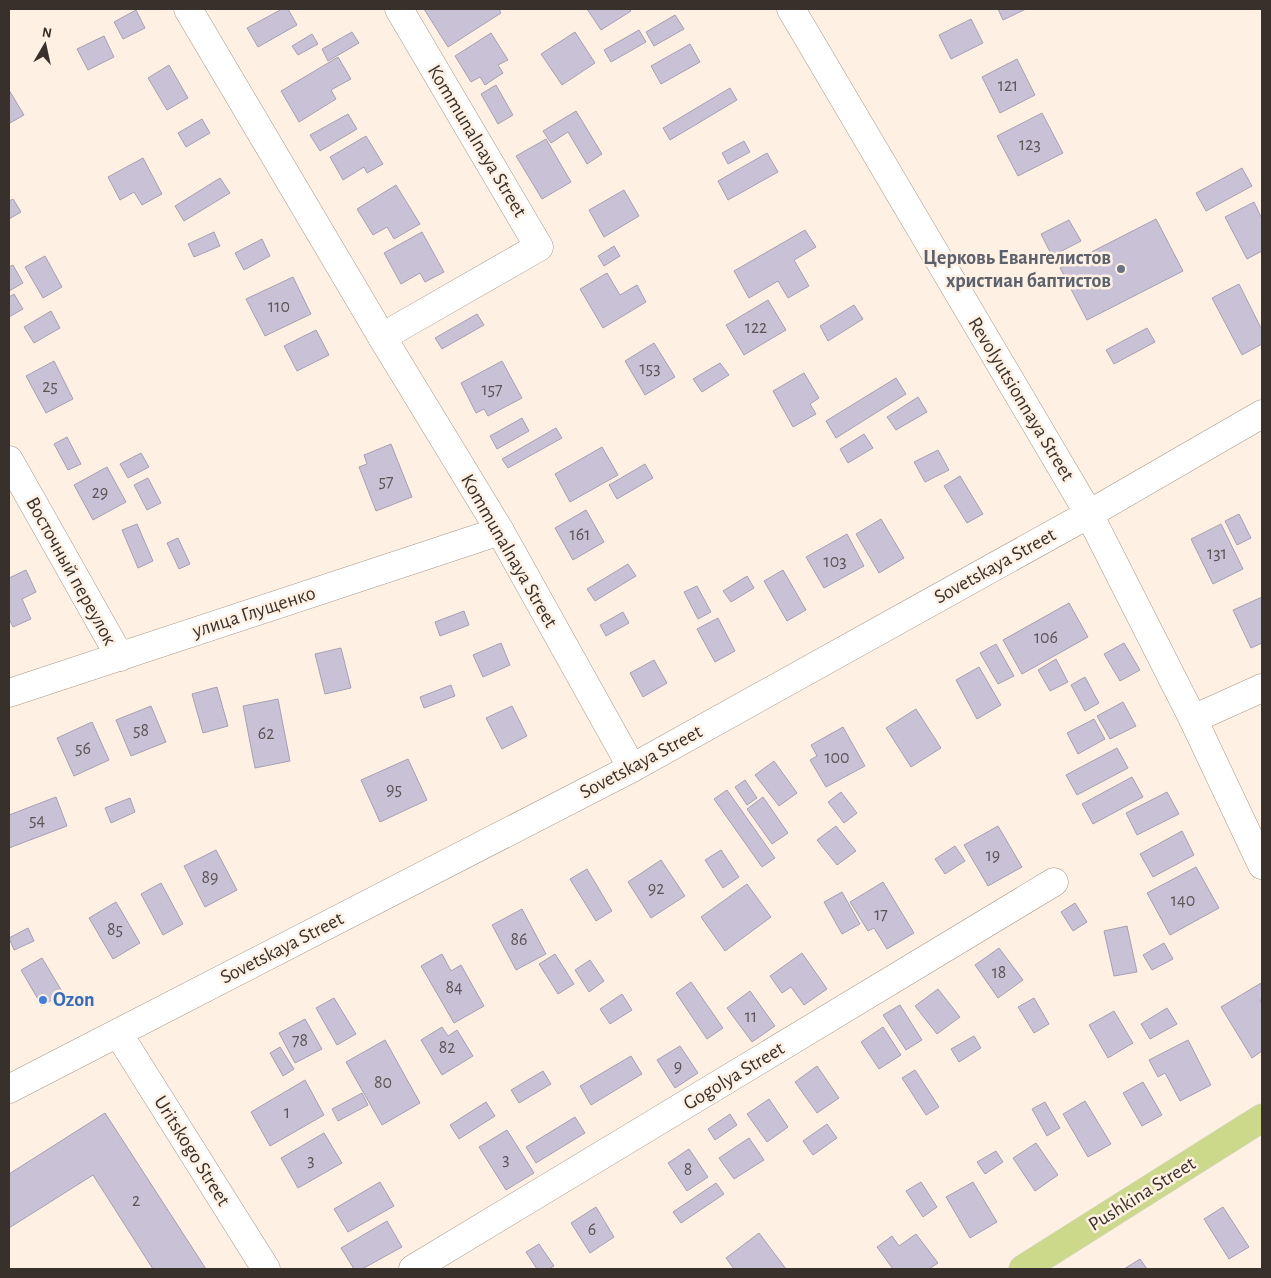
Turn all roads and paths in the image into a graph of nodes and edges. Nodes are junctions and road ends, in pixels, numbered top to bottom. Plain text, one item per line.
1 (188, 9) edge
2 (399, 9) edge
3 (790, 9) edge
4 (382, 337) junction
5 (1262, 414) edge
6 (9, 460) edge
7 (1089, 514) junction
8 (500, 531) junction
9 (120, 657) junction
10 (1262, 688) edge
11 (9, 693) edge
12 (1192, 719) junction
13 (632, 768) junction
14 (1262, 865) edge
15 (1054, 882) dead end
16 (118, 1033) junction
17 (9, 1089) edge
18 (1262, 1118) edge
19 (266, 1269) edge
20 (413, 1269) edge
21 (1023, 1269) edge

1 - 4 street, Kommunalnaya Street
2 - 4 street, Kommunalnaya Street
3 - 7 street, Revolyutsionnaya Street
4 - 8 street, Kommunalnaya Street
5 - 7 street, Sovetskaya Street
6 - 9 street, Восточный переулок
7 - 12 street, Revolyutsionnaya Street
7 - 13 street, Sovetskaya Street
8 - 9 street, улица Глущенко
8 - 13 street, Kommunalnaya Street
9 - 11 street, улица Глущенко
10 - 12 street
12 - 14 street, Revolyutsionnaya Street
13 - 16 street, Sovetskaya Street
15 - 20 street, Gogolya Street
16 - 17 street, Sovetskaya Street
16 - 19 street, Uritskogo Street
18 - 21 main road, Pushkina Street

